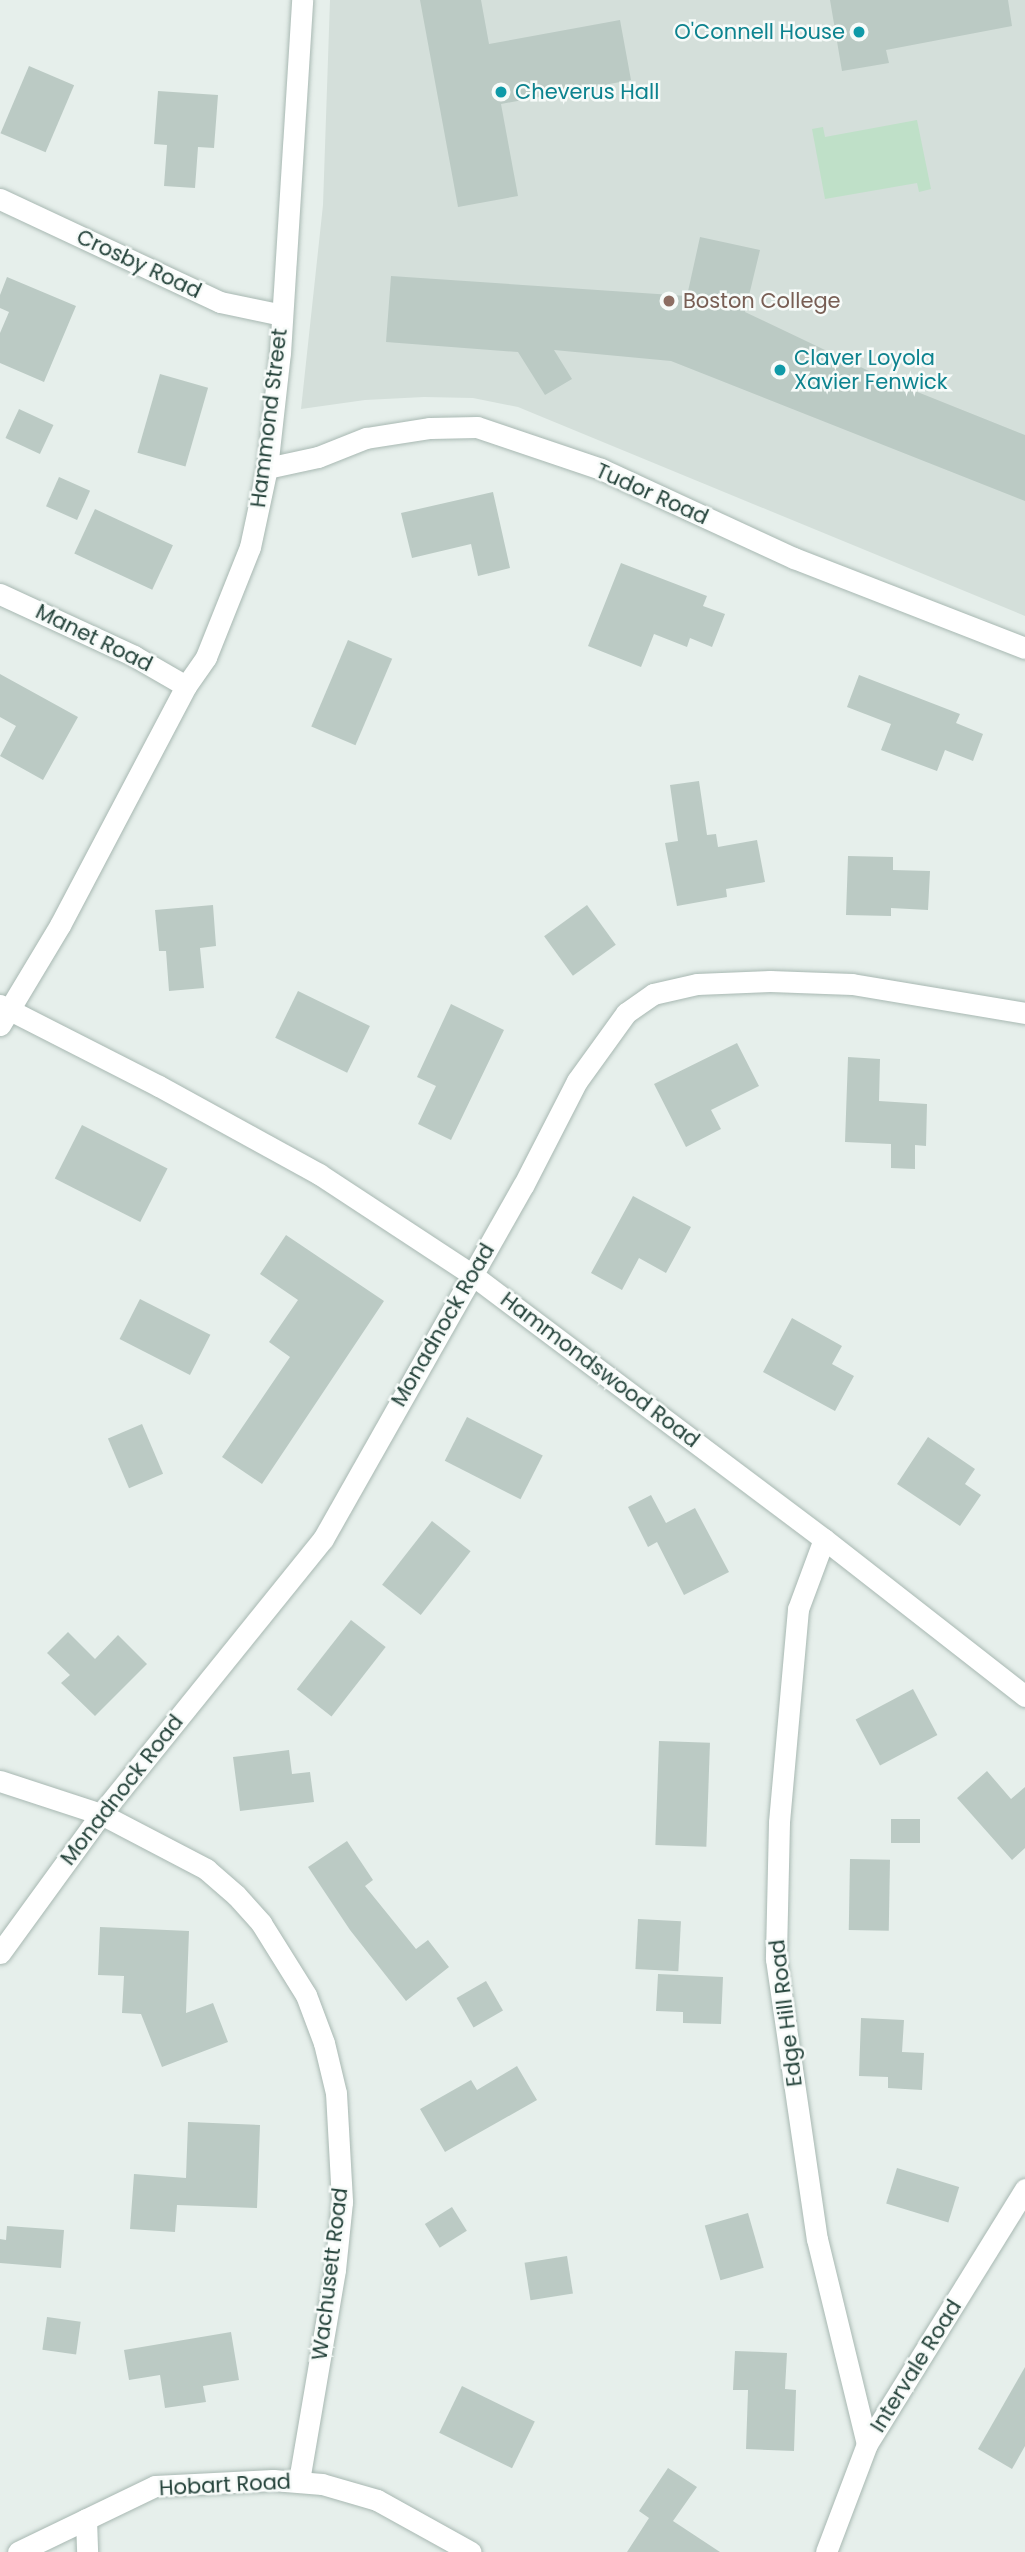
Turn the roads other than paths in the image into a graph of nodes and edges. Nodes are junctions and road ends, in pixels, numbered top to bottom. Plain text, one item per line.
1 (302, 0) edge
2 (0, 199) edge
3 (282, 315) junction
4 (267, 468) junction
5 (0, 594) edge
6 (1025, 648) edge
7 (186, 686) junction
8 (3, 1013) edge
9 (1025, 1013) edge
10 (471, 1274) junction
11 (824, 1539) junction
12 (1025, 1696) edge
13 (0, 1781) edge
14 (101, 1814) junction
15 (0, 1953) edge
16 (1025, 2189) edge
17 (867, 2444) junction
18 (299, 2481) junction
19 (86, 2519) junction
20 (18, 2552) edge
21 (87, 2552) edge
22 (471, 2552) edge
23 (826, 2552) edge

1 - 3 street, Hammond Street
2 - 3 street, Crosby Road
3 - 4 street, Hammond Street
4 - 6 street, Tudor Road
4 - 7 street, Hammond Street
5 - 7 street, Manet Road
7 - 8 street, Hammond Street
8 - 10 street, Hammondswood Road
9 - 10 street, Monadnock Road
10 - 11 street, Hammondswood Road
10 - 14 street, Monadnock Road
11 - 12 street, Hammondswood Road
11 - 17 street, Edge Hill Road
13 - 14 street, Wachusett Road
14 - 15 street, Monadnock Road
14 - 18 street, Wachusett Road
16 - 17 street, Intervale Road
17 - 23 street, Intervale Road
18 - 19 street, Hobart Road
18 - 22 street, Hobart Road
19 - 20 street, Hobart Road
19 - 21 street

